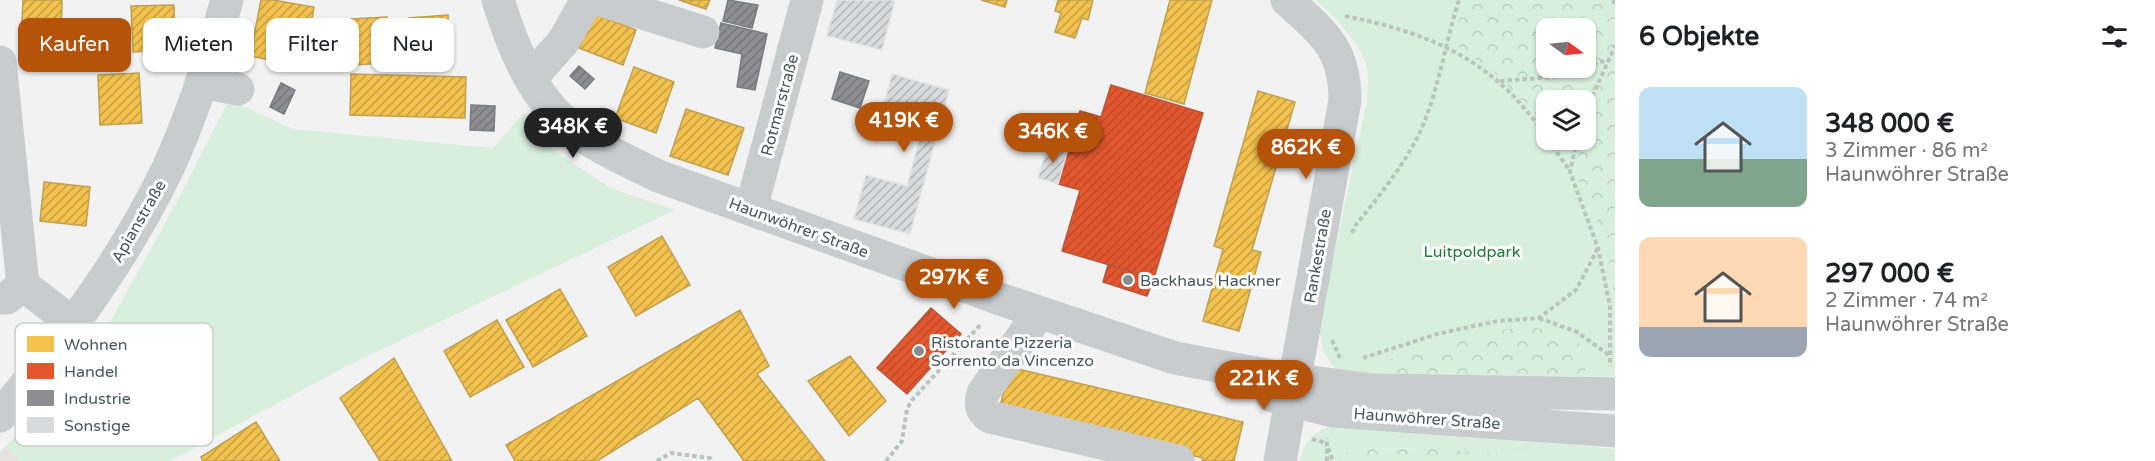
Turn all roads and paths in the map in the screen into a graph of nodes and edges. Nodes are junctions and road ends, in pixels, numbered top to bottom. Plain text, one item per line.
1 (227, 0) edge
2 (498, 0) edge
3 (587, 0) edge
4 (601, 0) edge
5 (807, 0) edge
6 (1287, 0) edge
7 (1460, 0) edge
8 (1613, 0) edge
9 (1615, 4) edge
10 (1336, 14) dead end
11 (703, 32) dead end
12 (1447, 46) junction
13 (1615, 46) edge
14 (1607, 60) junction
15 (0, 62) edge
16 (1596, 63) edge
17 (531, 78) junction
18 (1540, 78) edge
19 (1499, 81) junction
20 (201, 82) junction
21 (237, 89) dead end
22 (1594, 90) edge
23 (1536, 125) edge
24 (1555, 150) edge
25 (1575, 150) edge
26 (1570, 172) junction
27 (751, 209) junction
28 (1351, 236) dead end
29 (1598, 248) junction
30 (11, 292) edge
31 (1003, 300) junction
32 (1039, 313) junction
33 (1539, 318) junction
34 (72, 323) edge
35 (75, 323) edge
36 (1334, 329) dead end
37 (1609, 355) junction
38 (1353, 361) dead end
39 (1343, 365) dead end
40 (1612, 383) edge
41 (1294, 390) junction
42 (15, 397) edge
43 (0, 416) edge
44 (1615, 431) edge
45 (657, 461) edge
46 (712, 461) edge
47 (886, 461) edge
48 (1178, 461) edge
49 (1280, 461) edge
50 (1327, 461) edge
51 (1333, 461) edge

1 - 20 street, Apianstraße
2 - 17 street, Haunwöhrer Straße
3 - 17 street
4 - 11 street
5 - 27 street, Rotmarstraße
6 - 41 street, Rankestraße
7 - 12 path
8 - 9 path
10 - 12 path
12 - 19 path
12 - 28 path
13 - 14 path
14 - 16 path
14 - 22 path
15 - 30 street
17 - 27 street, Haunwöhrer Straße
18 - 19 path
19 - 23 path
20 - 21 street
20 - 35 street, Apianstraße
24 - 26 path
25 - 26 path
26 - 29 path
27 - 31 street, Haunwöhrer Straße
29 - 33 path
29 - 37 path
30 - 34 street
31 - 32 street, Haunwöhrer Straße
31 - 47 path
32 - 41 street, Haunwöhrer Straße
32 - 48 street
33 - 37 path
33 - 38 path
36 - 39 path
37 - 40 path
40 - 41 street, Haunwöhrer Straße
41 - 44 street, Haunwöhrer Straße
41 - 49 street, Rankestraße
42 - 43 street, Apianstraße
45 - 46 path
50 - 51 path

